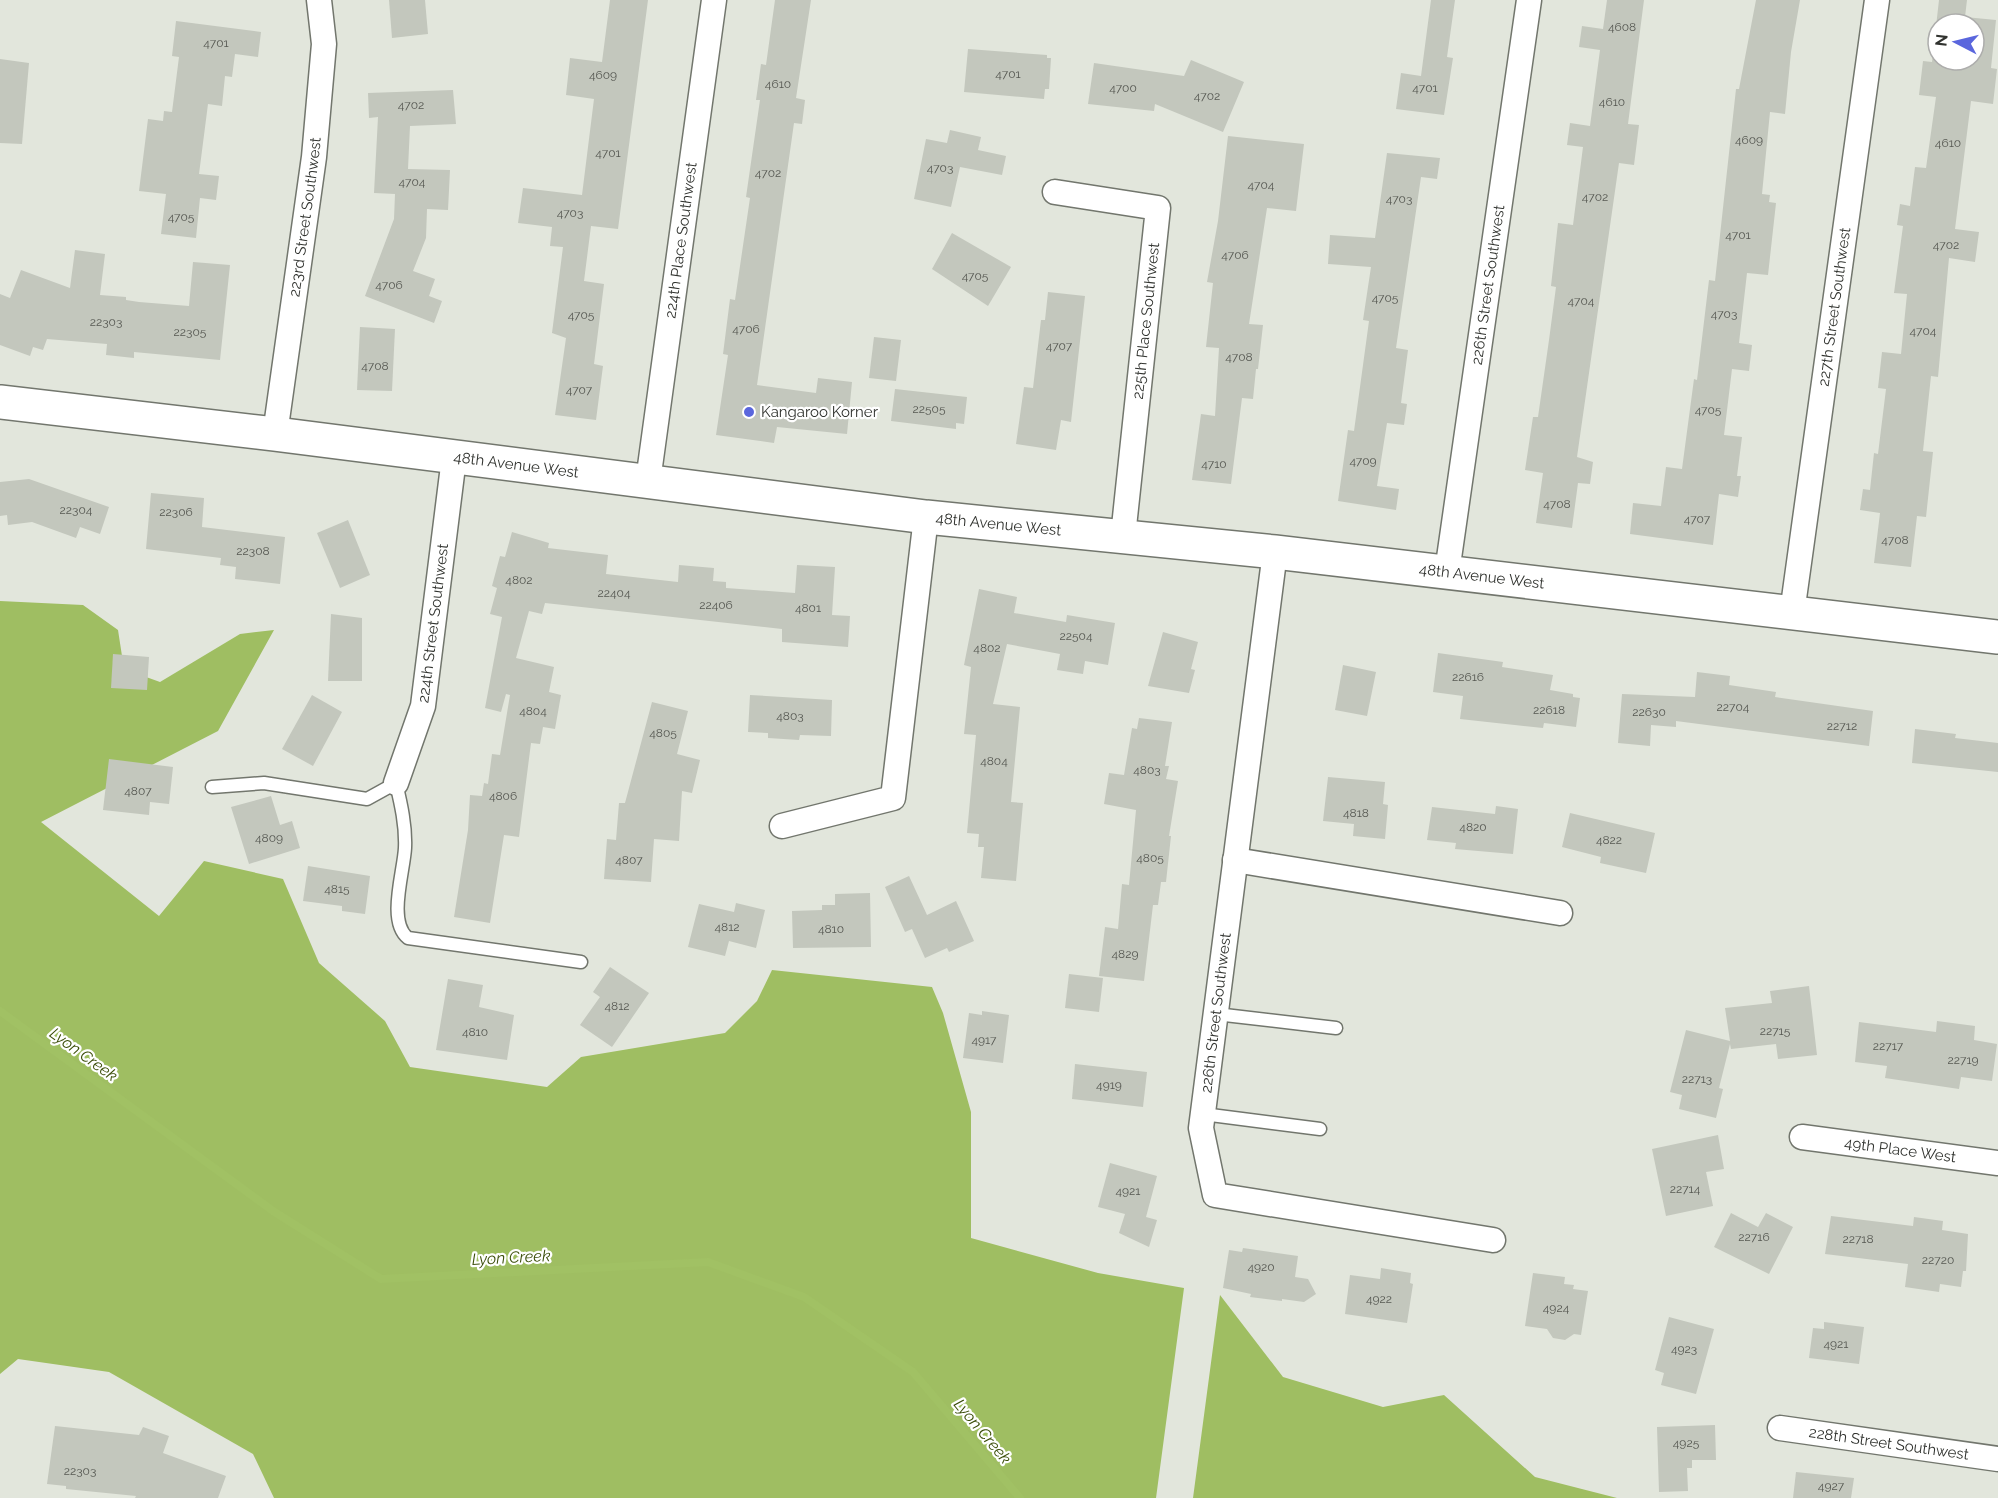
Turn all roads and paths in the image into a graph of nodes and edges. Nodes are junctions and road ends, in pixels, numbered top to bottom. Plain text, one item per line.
1 (319, 0) edge
2 (714, 0) edge
3 (1530, 0) edge
4 (1877, 0) edge
5 (1055, 192) dead end
6 (0, 402) edge
7 (275, 434) junction
8 (454, 458) junction
9 (648, 481) junction
10 (926, 517) junction
11 (1123, 537) junction
12 (1275, 552) junction
13 (1447, 572) junction
14 (1792, 613) junction
15 (1998, 637) edge
16 (396, 783) junction
17 (212, 786) dead end
18 (782, 826) dead end
19 (1235, 860) junction
20 (1560, 913) dead end
21 (581, 962) dead end
22 (1216, 1014) junction
23 (1336, 1028) dead end
24 (1203, 1114) junction
25 (1320, 1129) dead end
26 (1802, 1137) dead end
27 (1998, 1162) edge
28 (1493, 1240) dead end
29 (1780, 1428) dead end
30 (1998, 1459) edge

1 - 7 street, 223rd Street Southwest
2 - 9 street, 224th Place Southwest
3 - 13 street, 226th Street Southwest
4 - 14 street, 227th Street Southwest
5 - 11 street, 225th Place Southwest
6 - 7 main road, 48th Avenue West
7 - 8 main road, 48th Avenue West
8 - 9 main road, 48th Avenue West
8 - 16 street, 224th Street Southwest
9 - 10 main road, 48th Avenue West
10 - 11 main road, 48th Avenue West
10 - 18 street
11 - 12 main road, 48th Avenue West
12 - 13 main road, 48th Avenue West
12 - 19 street, 226th Street Southwest
13 - 14 main road, 48th Avenue West
14 - 15 main road, 48th Avenue West
16 - 17 lane
16 - 21 lane
19 - 20 street
19 - 22 street, 226th Street Southwest
22 - 23 lane
22 - 24 street, 226th Street Southwest
24 - 25 lane
24 - 28 street, 226th Street Southwest
26 - 27 street, 49th Place West
29 - 30 street, 228th Street Southwest

